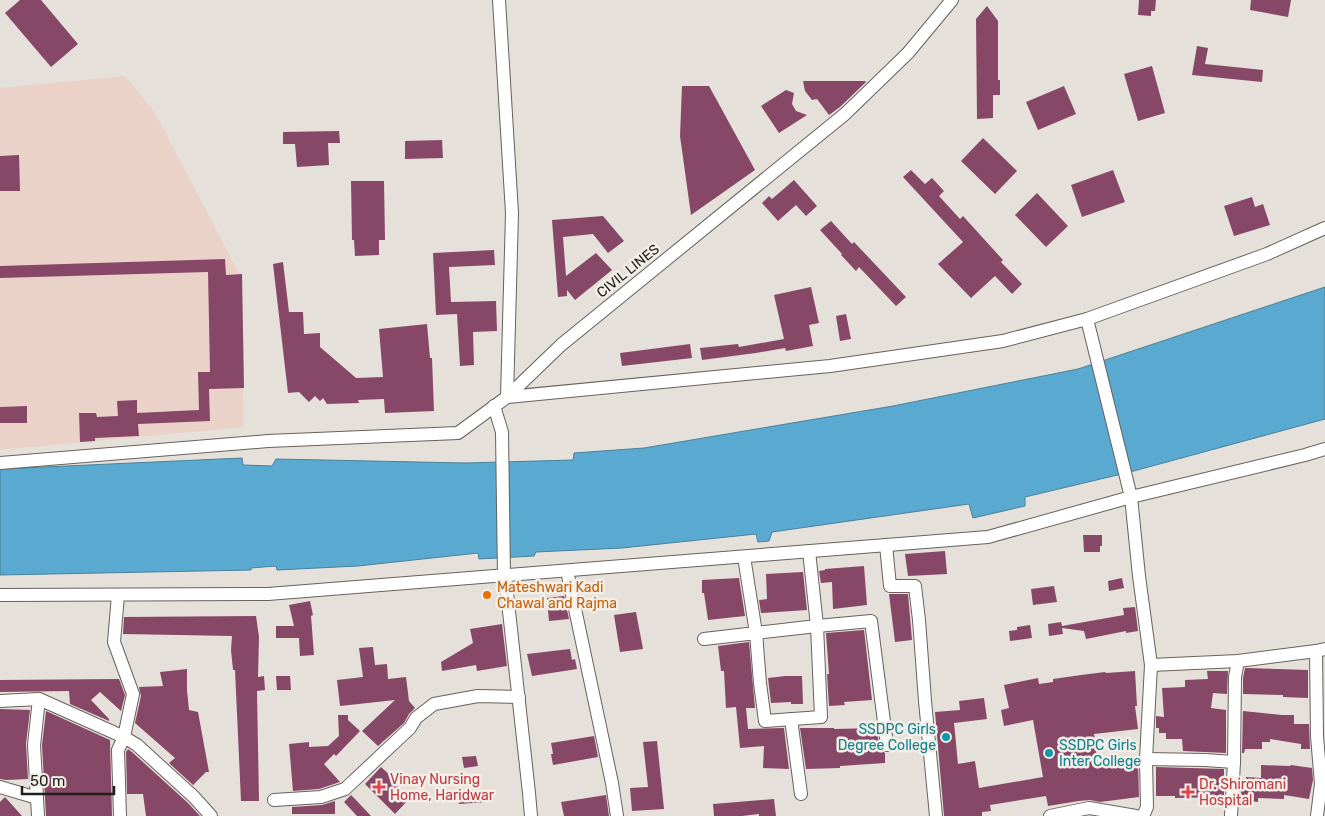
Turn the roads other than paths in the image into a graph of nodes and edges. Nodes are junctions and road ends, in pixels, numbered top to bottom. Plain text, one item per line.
1 (499, 0) edge
2 (952, 0) edge
3 (1325, 228) edge
4 (1087, 319) junction
5 (507, 397) junction
6 (494, 406) junction
7 (1325, 449) edge
8 (0, 463) edge
9 (1131, 497) junction
10 (886, 545) junction
11 (809, 551) junction
12 (745, 563) dead end
13 (504, 571) junction
14 (567, 571) junction
15 (0, 595) edge
16 (118, 595) junction
17 (818, 626) junction
18 (756, 633) junction
19 (704, 639) dead end
20 (1321, 650) edge
21 (1238, 661) junction
22 (1151, 665) junction
23 (519, 697) junction
24 (39, 698) junction
25 (0, 701) edge
26 (791, 719) junction
27 (1321, 736) edge
28 (124, 738) junction
29 (887, 745) dead end
30 (1146, 759) junction
31 (1234, 762) junction
32 (1323, 784) edge
33 (0, 787) edge
34 (801, 794) dead end
35 (37, 798) junction
36 (274, 800) dead end
37 (38, 816) edge
38 (120, 816) edge
39 (211, 816) edge
40 (531, 816) edge
41 (617, 816) edge
42 (936, 816) edge
43 (1050, 816) edge
44 (1136, 816) edge
45 (1143, 816) edge
46 (1231, 816) edge
47 (1317, 816) edge

1 - 5 street
2 - 5 street, CIVIL LINES
3 - 4 street
4 - 5 street
4 - 9 street
5 - 6 street, CIVIL LINES
6 - 8 street, CIVIL LINES
6 - 13 street
7 - 9 street
9 - 10 street
9 - 22 street
10 - 11 street
10 - 42 street
11 - 14 street
11 - 17 street
12 - 18 street
13 - 14 street
13 - 16 street
13 - 23 street
14 - 41 street
15 - 16 street
16 - 28 street
17 - 18 street
17 - 26 street
17 - 29 street
18 - 19 street
18 - 26 street
20 - 21 street
20 - 27 street
21 - 22 street
21 - 31 street
22 - 30 street
23 - 36 street
23 - 40 street
24 - 25 street
24 - 28 street
24 - 35 street
26 - 34 street
27 - 32 street
28 - 38 street
28 - 39 street
30 - 31 street
30 - 45 street
31 - 46 street
32 - 47 street
33 - 35 street
35 - 37 street
43 - 44 street

